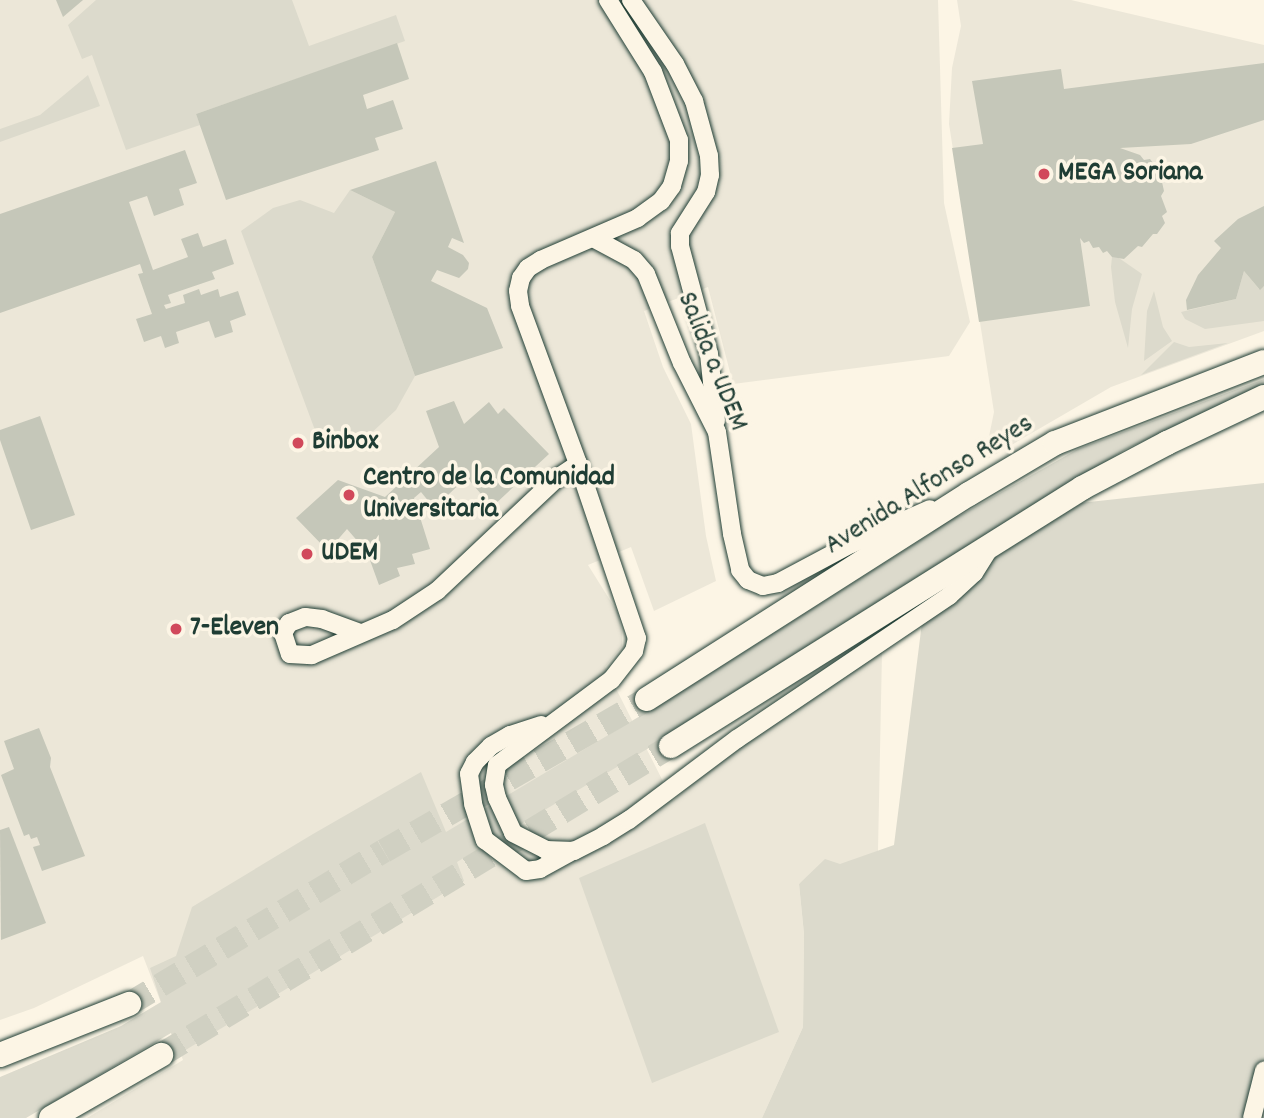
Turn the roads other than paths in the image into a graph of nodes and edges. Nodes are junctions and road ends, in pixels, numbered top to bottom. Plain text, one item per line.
1 (608, 0) edge
2 (631, 0) edge
3 (595, 239) junction
4 (1264, 362) edge
5 (1264, 397) edge
6 (717, 432) junction
7 (579, 464) junction
8 (969, 494) junction
9 (992, 545) junction
10 (360, 633) dead end
11 (647, 699) tunnel mouth
12 (548, 724) junction
13 (671, 746) tunnel mouth
14 (574, 851) junction
15 (129, 1004) tunnel mouth
16 (0, 1055) edge
17 (161, 1055) tunnel mouth
18 (1264, 1071) edge
19 (51, 1118) edge
20 (1252, 1118) edge

1 - 3 street
2 - 6 street
3 - 6 street, Salida a UDEM
3 - 7 street
4 - 8 main road, Avenida Alfonso Reyes
5 - 9 main road
6 - 8 street, Salida a UDEM
7 - 10 street
7 - 12 street
8 - 11 main road, Avenida Alfonso Reyes
9 - 13 main road
9 - 14 street
12 - 14 street
12 - 14 street
15 - 16 main road
17 - 19 main road
18 - 20 street

